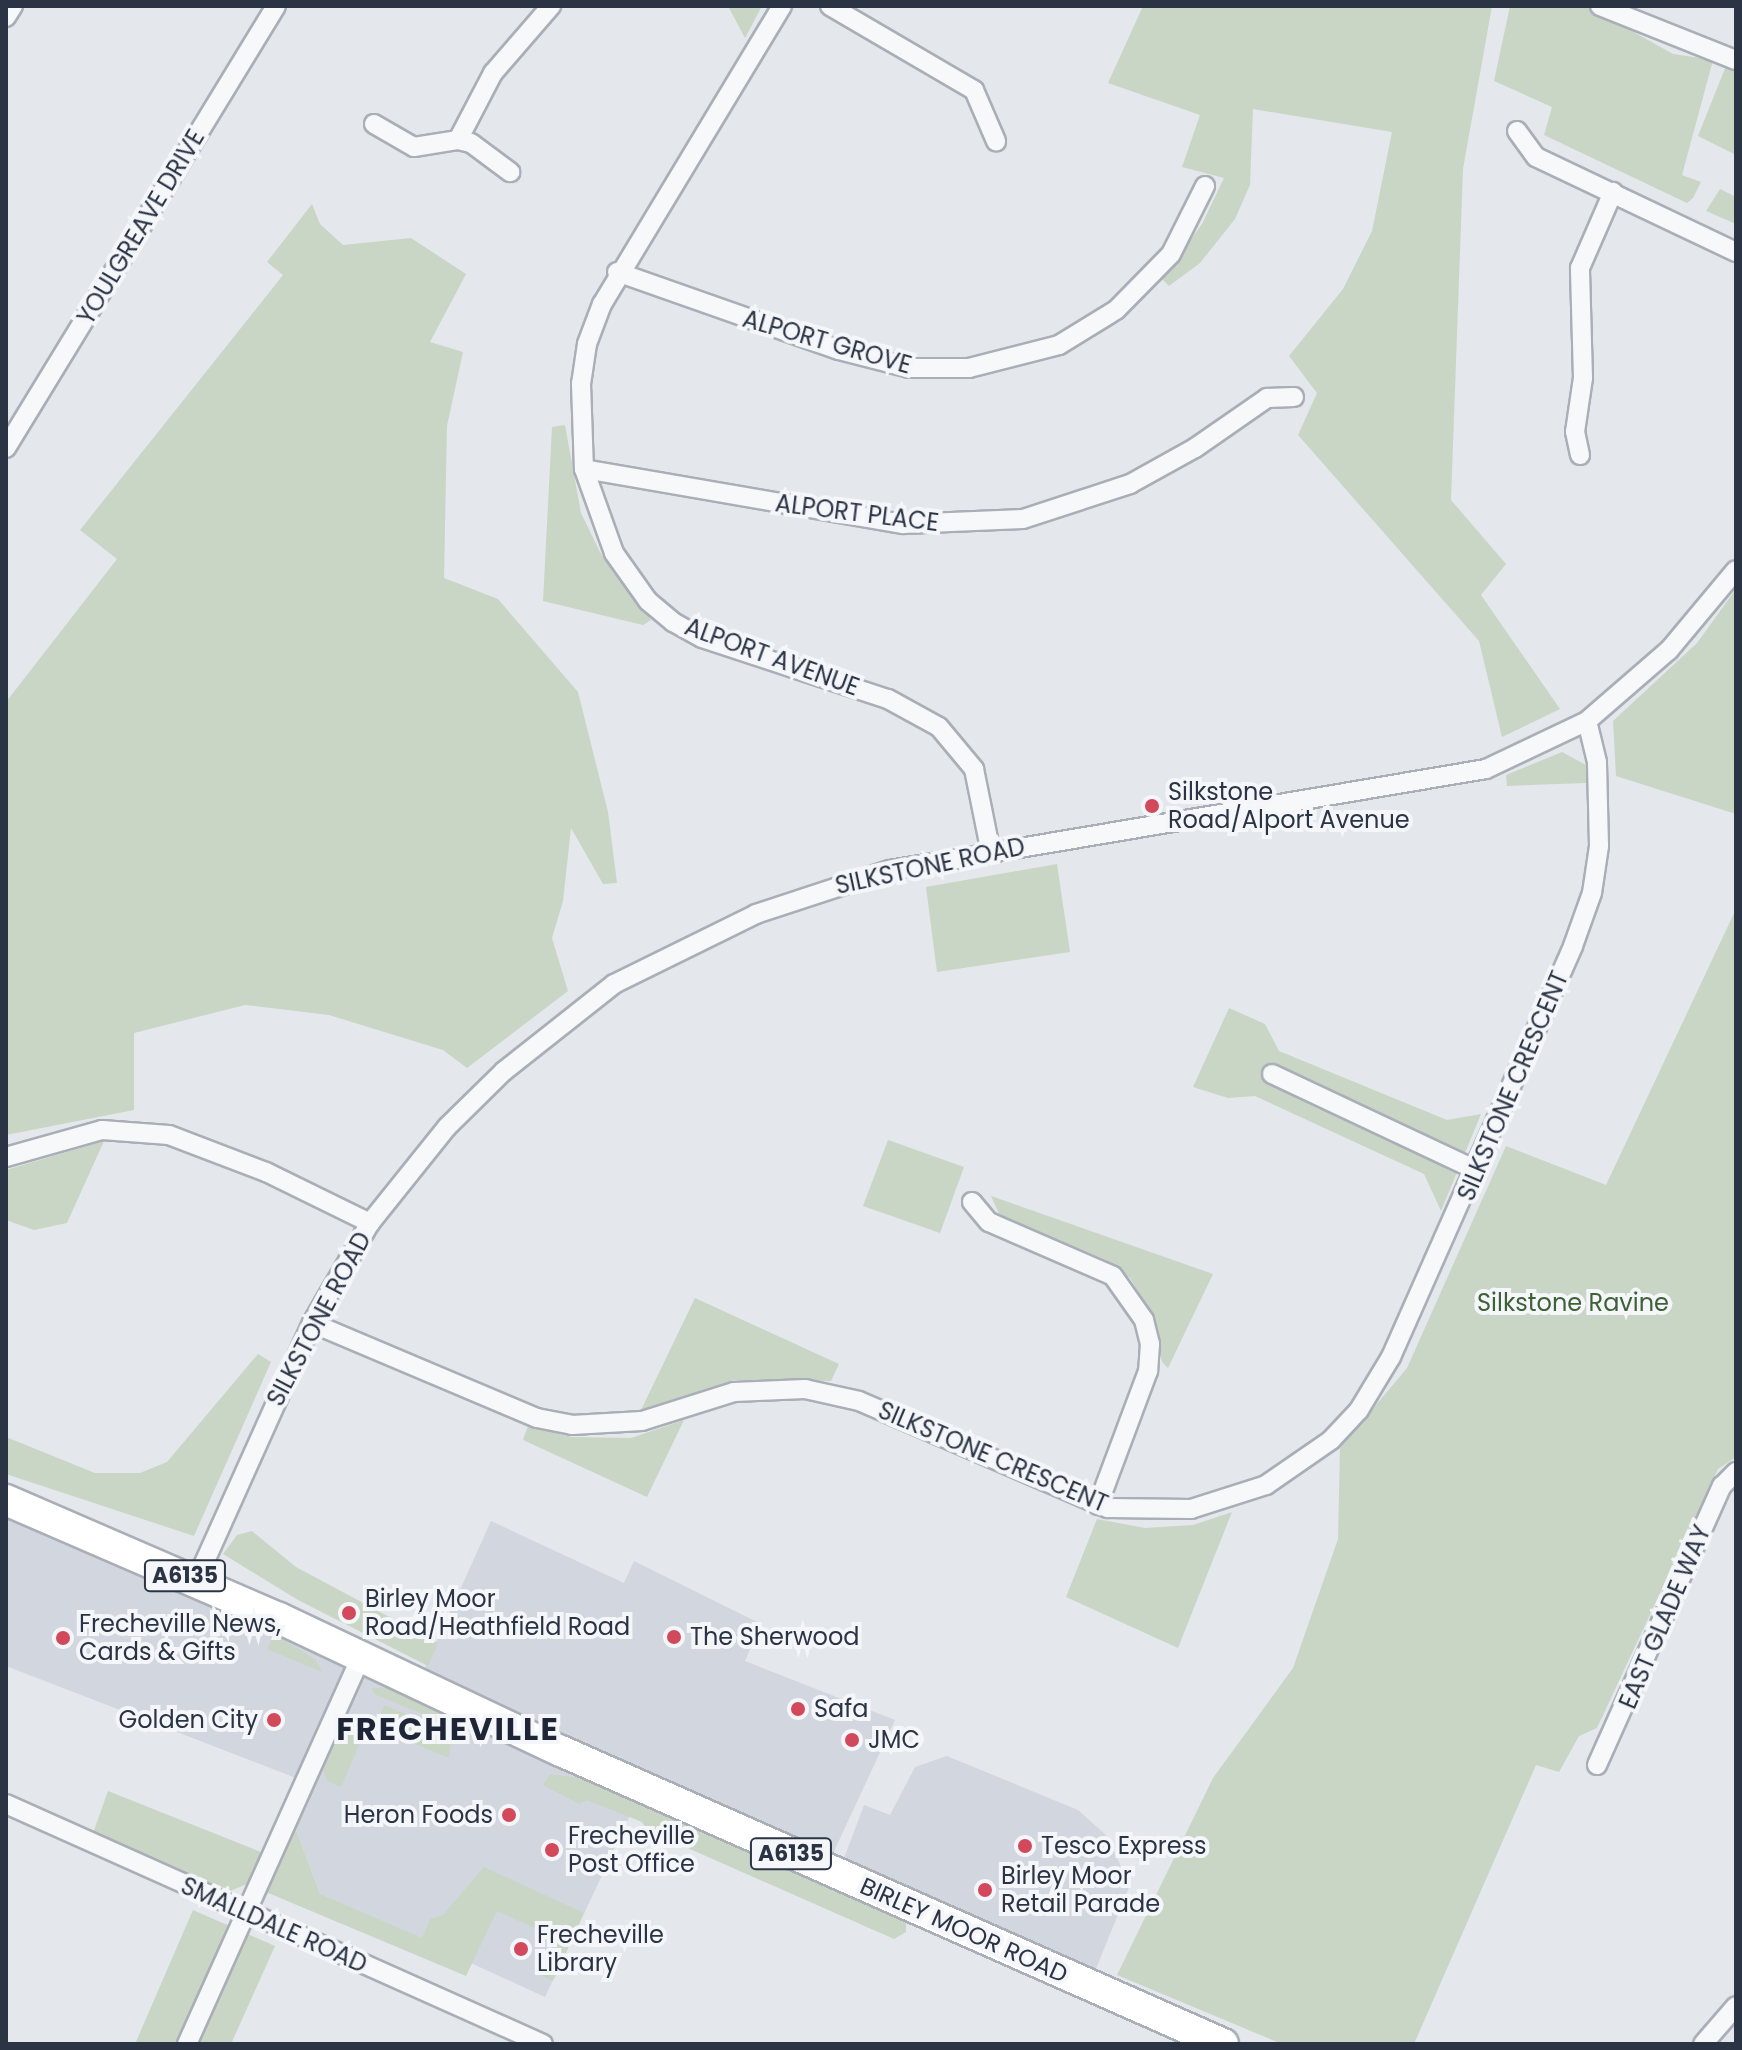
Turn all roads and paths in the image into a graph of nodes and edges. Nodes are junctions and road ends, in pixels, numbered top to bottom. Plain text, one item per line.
1 (13, 6) edge
2 (276, 6) edge
3 (551, 6) edge
4 (782, 6) edge
5 (830, 6) edge
6 (1600, 6) edge
7 (6, 17) edge
8 (1736, 60) edge
9 (374, 124) dead end
10 (1517, 131) dead end
11 (458, 140) junction
12 (996, 141) dead end
13 (510, 172) dead end
14 (1205, 186) dead end
15 (1613, 192) junction
16 (1736, 252) edge
17 (617, 272) junction
18 (1294, 397) dead end
19 (6, 448) edge
20 (1580, 455) dead end
21 (584, 469) junction
22 (1736, 570) edge
23 (1587, 721) junction
24 (991, 853) junction
25 (1272, 1074) dead end
26 (6, 1157) edge
27 (1476, 1170) junction
28 (972, 1202) dead end
29 (370, 1223) junction
30 (312, 1323) junction
31 (1736, 1472) edge
32 (6, 1500) edge
33 (1098, 1505) junction
34 (196, 1581) junction
35 (362, 1655) junction
36 (1597, 1765) dead end
37 (6, 1804) edge
38 (246, 1912) junction
39 (1736, 2006) edge
40 (187, 2044) edge
41 (543, 2044) edge
42 (1223, 2044) edge
43 (1703, 2044) edge

1 - 7 street
2 - 19 street, YOULGREAVE DRIVE
3 - 11 street
4 - 17 street, ALPORT AVENUE
5 - 12 street
6 - 8 street
9 - 11 street
10 - 15 street
11 - 13 street
14 - 17 street, ALPORT GROVE
15 - 16 street
15 - 20 street
17 - 21 street, ALPORT AVENUE
18 - 21 street, ALPORT PLACE
21 - 24 street, ALPORT AVENUE
22 - 23 street, SILKSTONE ROAD
23 - 24 street, SILKSTONE ROAD
23 - 27 street, SILKSTONE CRESCENT
24 - 29 street, SILKSTONE ROAD
25 - 27 street
26 - 29 street
27 - 33 street, SILKSTONE CRESCENT
28 - 33 street
29 - 30 street, SILKSTONE ROAD
30 - 33 street, SILKSTONE CRESCENT
30 - 34 street, SILKSTONE ROAD
31 - 36 street, EAST GLADE WAY
32 - 34 main road, BIRLEY MOOR ROAD / A6135
34 - 35 main road, BIRLEY MOOR ROAD / A6135
35 - 38 street
35 - 42 main road, BIRLEY MOOR ROAD / A6135
37 - 38 street, SMALLDALE ROAD
38 - 40 street
38 - 41 street, SMALLDALE ROAD
39 - 43 street

